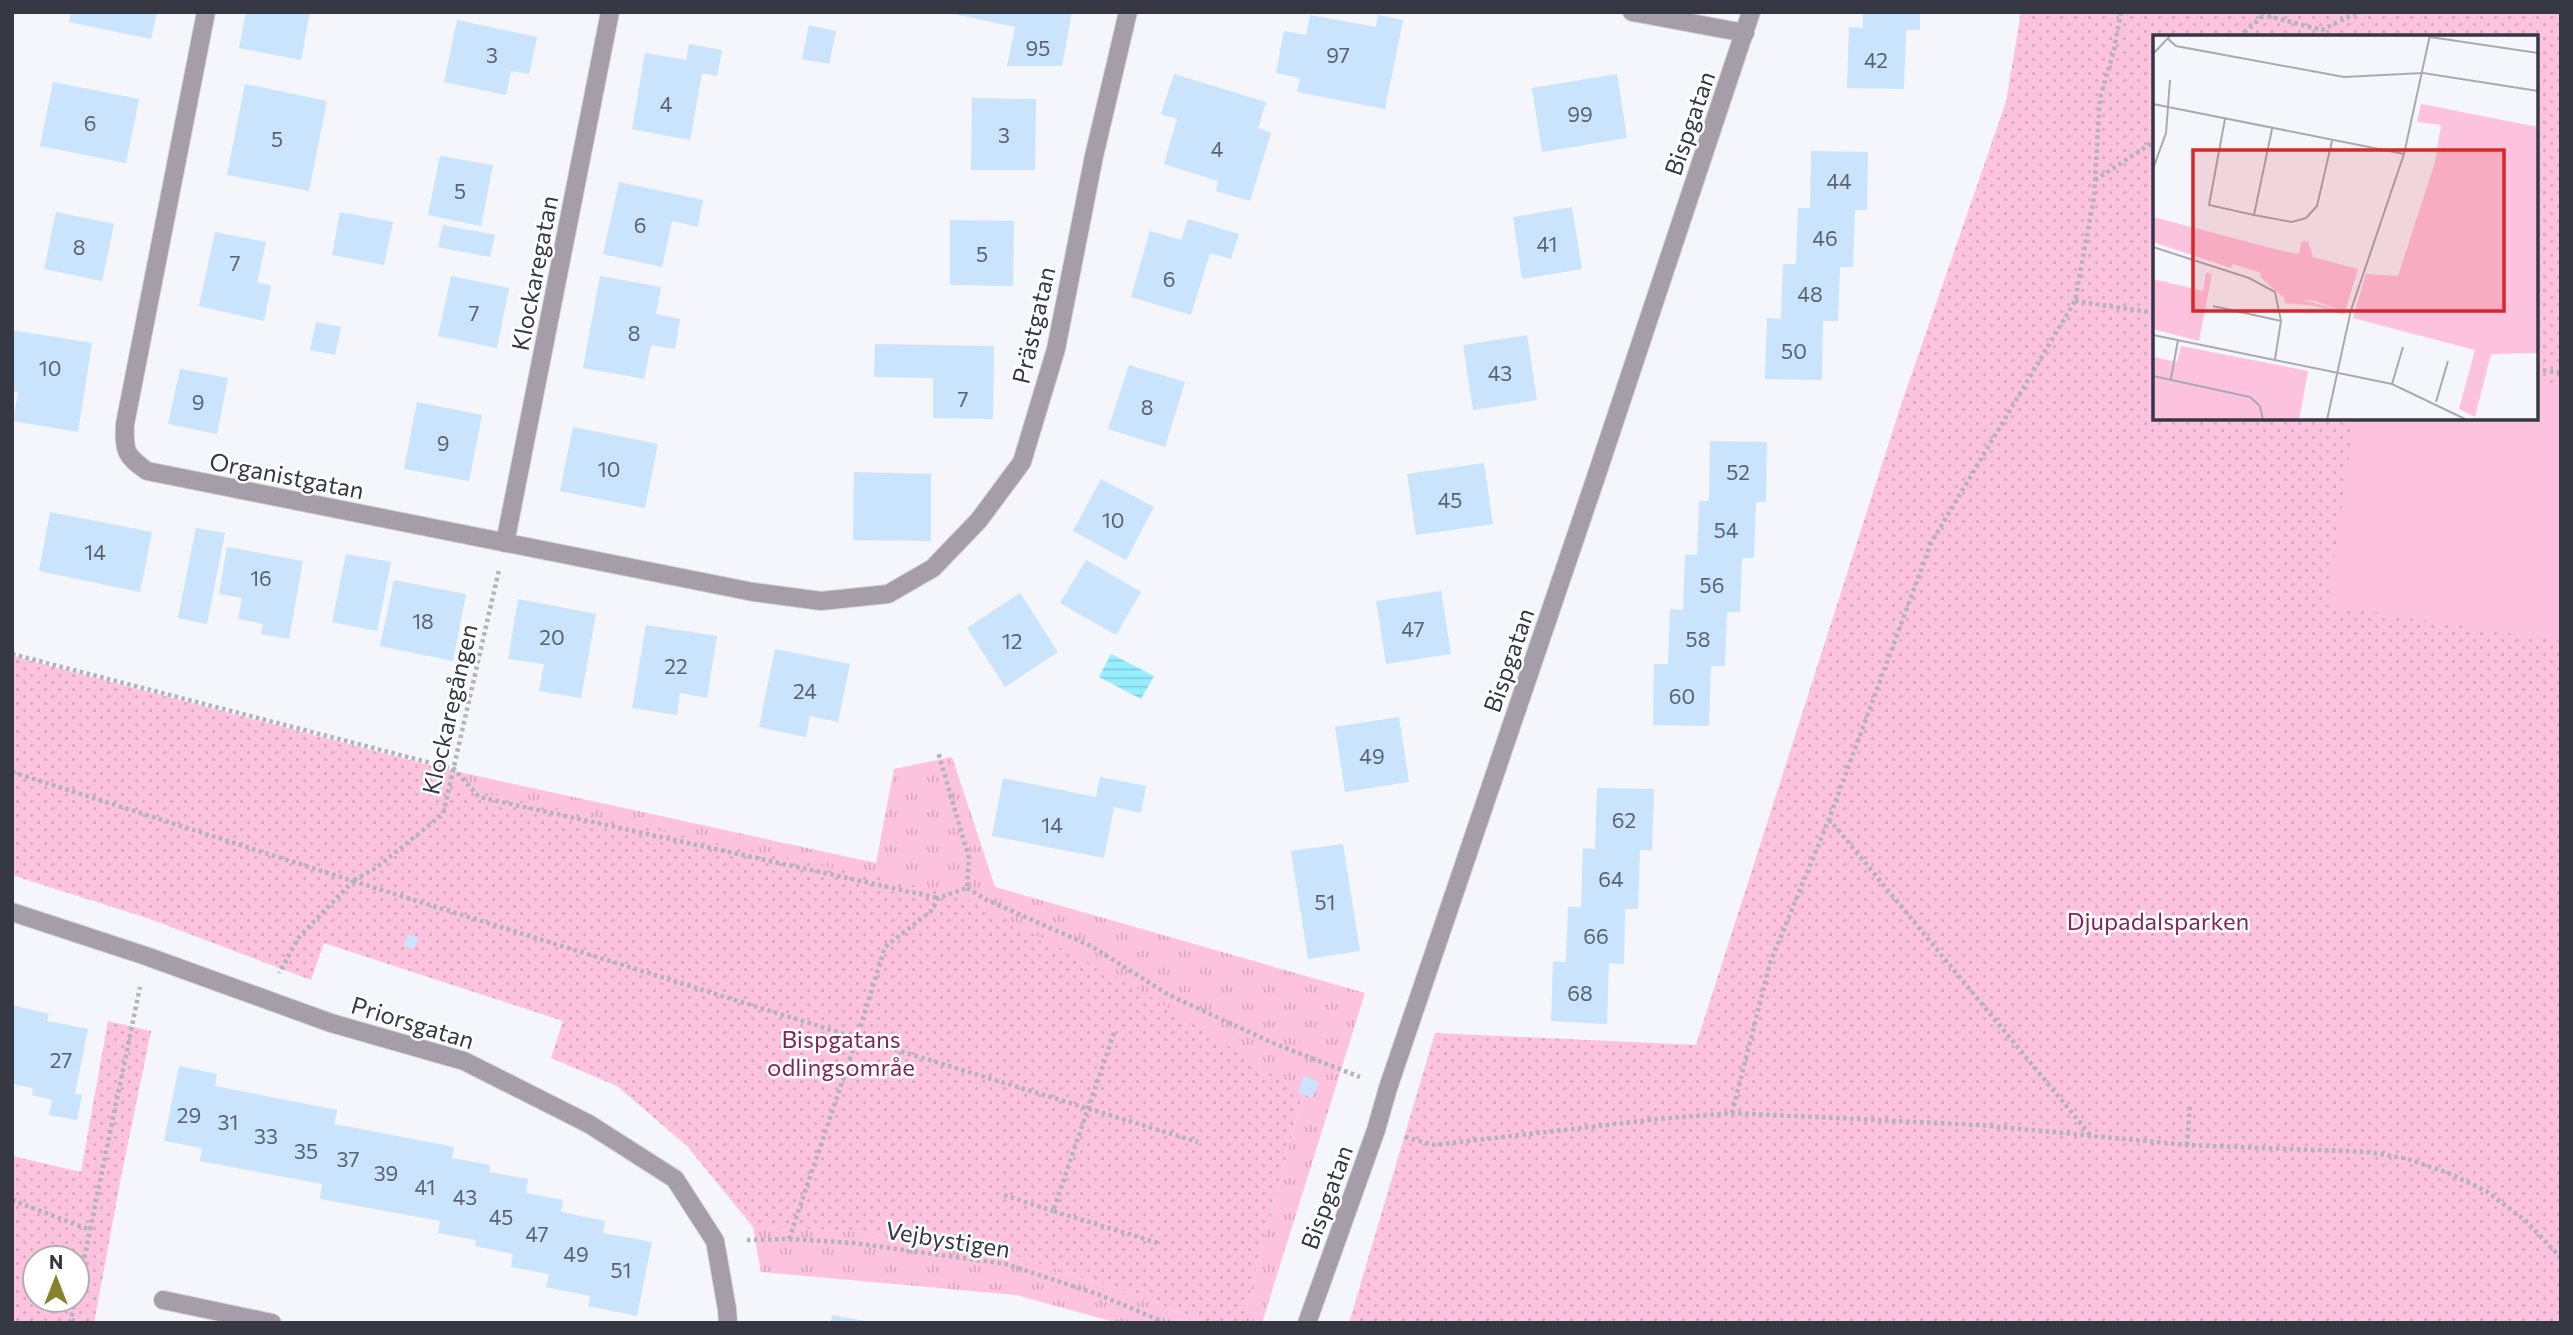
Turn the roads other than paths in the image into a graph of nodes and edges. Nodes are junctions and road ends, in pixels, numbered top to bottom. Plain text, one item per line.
1 (206, 12) edge
2 (610, 12) edge
3 (1128, 12) edge
4 (1632, 12) edge
5 (1751, 12) edge
6 (1745, 33) junction
7 (505, 543) junction
8 (888, 594) joint
9 (12, 912) edge
10 (163, 1300) dead end
11 (272, 1323) edge
12 (728, 1323) edge
13 (1307, 1323) edge

1 - 7 street, Organistgatan
2 - 7 street, Klockaregatan
3 - 8 street, Prästgatan
4 - 6 street
5 - 6 street, Bispgatan
6 - 13 street, Bispgatan
7 - 8 street, Organistgatan
9 - 12 street, Priorsgatan
10 - 11 street

